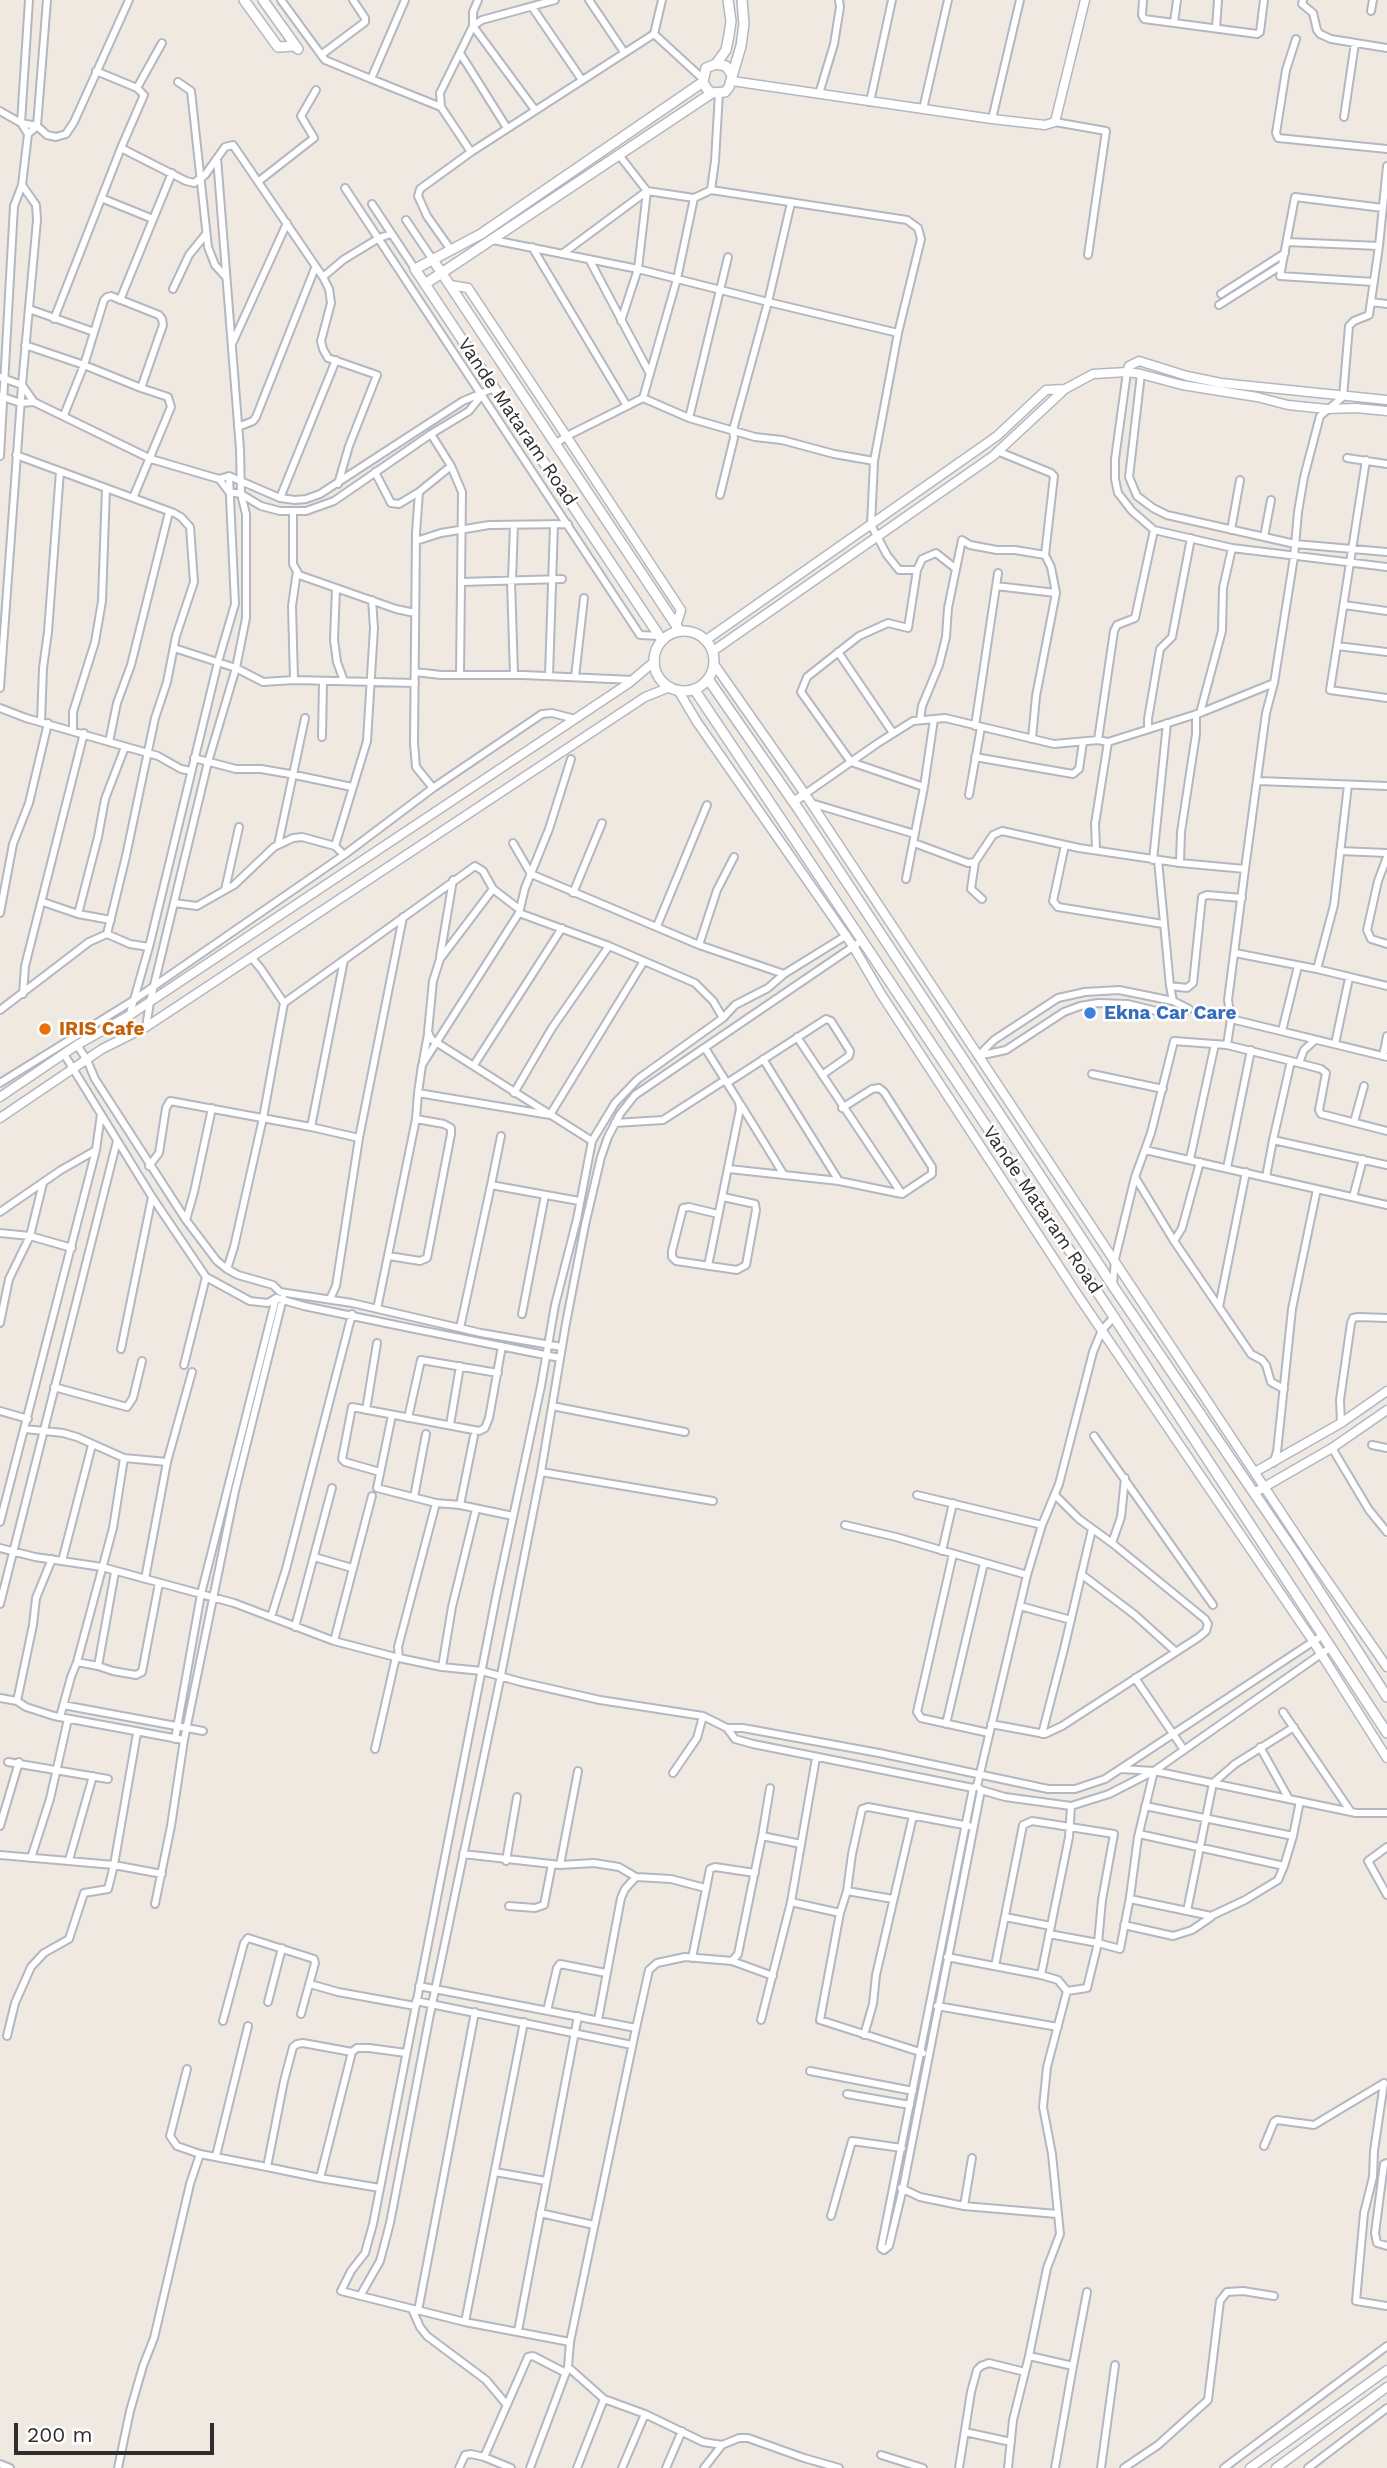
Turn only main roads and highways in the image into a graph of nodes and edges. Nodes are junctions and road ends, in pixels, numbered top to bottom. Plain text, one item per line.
1 (244, 0) edge
2 (263, 0) edge
3 (728, 0) edge
4 (742, 0) edge
5 (716, 64) junction
6 (732, 78) junction
7 (702, 80) junction
8 (716, 93) junction
9 (433, 260) junction
10 (442, 274) junction
11 (425, 284) junction
12 (678, 629) junction
13 (661, 638) junction
14 (708, 679) junction
15 (694, 689) junction
16 (1387, 1697) edge
17 (1387, 1732) edge

1 - 2 main road
3 - 5 main road
4 - 6 main road
5 - 6 main road
5 - 7 main road
6 - 8 main road
7 - 8 main road
7 - 9 main road
8 - 10 main road
9 - 10 main road, Vande Mataram Road
9 - 11 main road, Vande Mataram Road
10 - 11 main road
10 - 12 main road, Vande Mataram Road
11 - 13 main road, Vande Mataram Road
12 - 13 main road
12 - 14 main road
13 - 15 main road
14 - 15 main road
14 - 16 main road, Vande Mataram Road
15 - 17 main road, Vande Mataram Road

